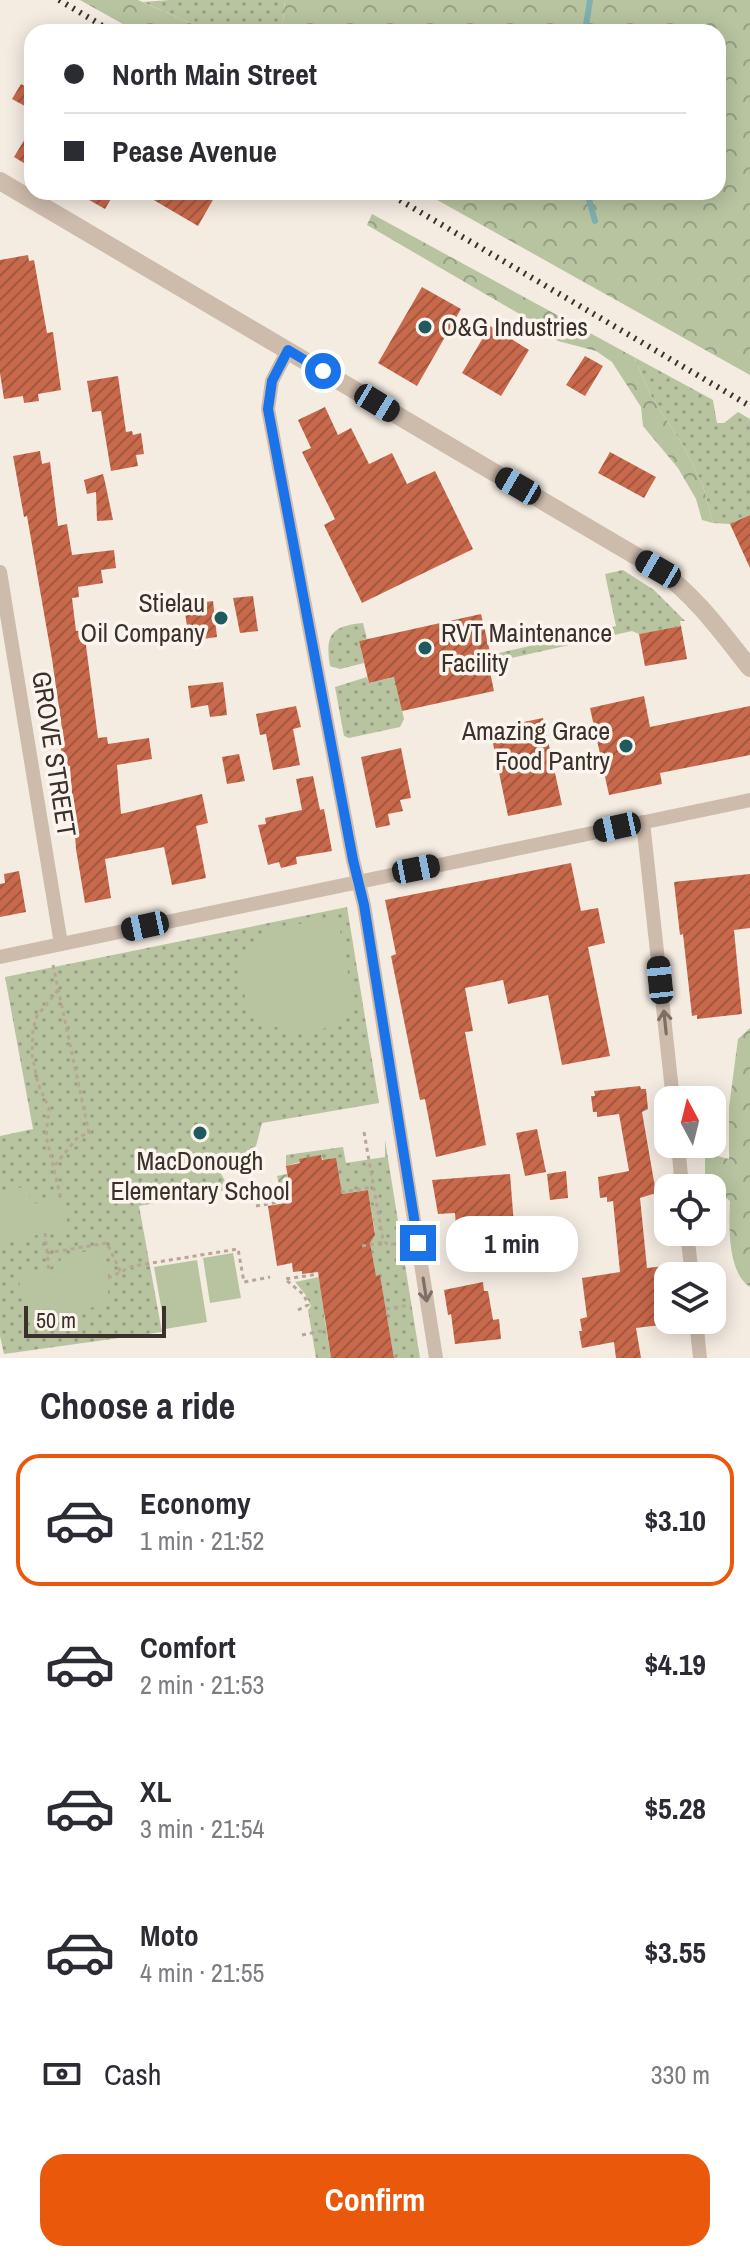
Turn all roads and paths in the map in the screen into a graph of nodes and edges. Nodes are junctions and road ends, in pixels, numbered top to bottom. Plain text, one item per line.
1 (0, 181) edge
2 (24, 195) edge
3 (32, 200) edge
4 (288, 350) junction
5 (0, 572) edge
6 (750, 668) edge
7 (750, 800) edge
8 (643, 822) junction
9 (357, 882) junction
10 (61, 944) junction
11 (0, 957) edge
12 (53, 965) dead end
13 (58, 990) junction
14 (671, 1086) edge
15 (364, 1132) dead end
16 (53, 1166) junction
17 (373, 1186) junction
18 (341, 1192) dead end
19 (61, 1199) dead end
20 (291, 1200) dead end
21 (256, 1206) dead end
22 (45, 1233) dead end
23 (385, 1242) junction
24 (404, 1242) dead end
25 (362, 1246) dead end
26 (47, 1253) junction
27 (49, 1271) dead end
28 (121, 1273) junction
29 (319, 1274) dead end
30 (270, 1277) dead end
31 (108, 1278) dead end
32 (414, 1304) dead end
33 (386, 1309) dead end
34 (298, 1310) dead end
35 (326, 1330) dead end
36 (697, 1334) edge
37 (302, 1335) dead end
38 (436, 1358) edge
39 (700, 1358) edge

1 - 2 street
3 - 4 street
4 - 6 street
4 - 9 street
5 - 10 street, GROVE STREET
7 - 8 street
8 - 9 street
14 -> 8 street
9 - 10 street
9 -> 38 street
10 - 11 street
12 - 13 path
13 - 16 path
13 - 16 path
15 - 17 path
16 - 19 path
17 - 18 path
17 - 23 path
20 - 21 path
22 - 26 path
23 - 24 path
23 - 25 path
26 - 27 path
26 - 28 path
28 - 30 path
28 - 31 path
29 - 34 path
32 - 33 path
35 - 37 path
36 - 39 street

